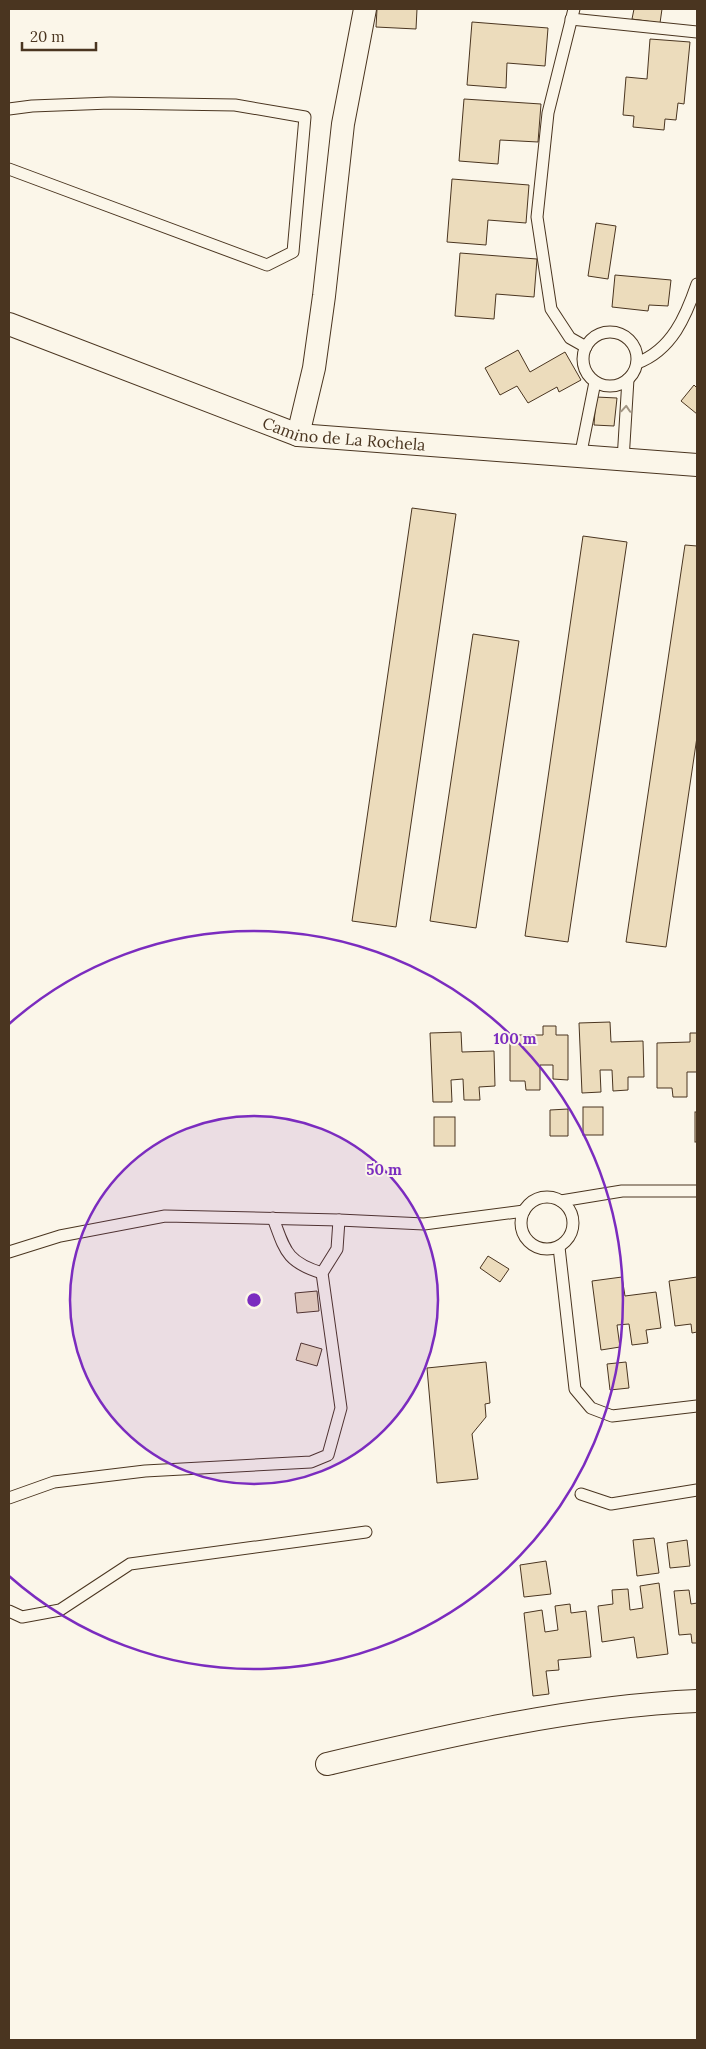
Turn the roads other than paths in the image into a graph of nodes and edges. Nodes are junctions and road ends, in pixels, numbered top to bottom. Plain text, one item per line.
1 (365, 9) edge
2 (572, 14) edge
3 (697, 32) edge
4 (9, 109) edge
5 (9, 169) edge
6 (697, 284) edge
7 (9, 324) edge
8 (586, 347) junction
9 (637, 363) junction
10 (628, 379) junction
11 (595, 382) junction
12 (298, 435) junction
13 (580, 456) junction
14 (623, 460) junction
15 (697, 466) edge
16 (697, 1191) edge
17 (561, 1201) junction
18 (524, 1211) junction
19 (273, 1218) junction
20 (339, 1220) junction
21 (559, 1247) junction
22 (9, 1252) edge
23 (322, 1273) junction
24 (697, 1406) edge
25 (697, 1490) edge
26 (581, 1494) dead end
27 (9, 1498) edge
28 (366, 1532) dead end
29 (9, 1611) edge
30 (697, 1701) edge
31 (327, 1764) dead end

1 - 12 street
2 - 3 lane
2 - 8 lane
4 - 5 lane
6 - 9 lane
7 - 12 street, Camino de La Rochela
8 - 9 lane
8 - 11 lane
9 - 10 lane
10 - 11 lane
14 -> 10 lane
11 - 13 lane
12 - 13 street, Camino de La Rochela
13 - 14 street, Camino de La Rochela
14 - 15 street, Camino de La Rochela
16 - 17 lane
17 - 18 lane
17 - 21 lane
18 - 20 lane
18 - 21 lane
19 - 20 lane
19 - 22 lane
19 - 23 lane
20 - 23 lane
21 - 24 lane
23 - 27 lane
25 - 26 lane
28 - 29 lane
30 - 31 street

